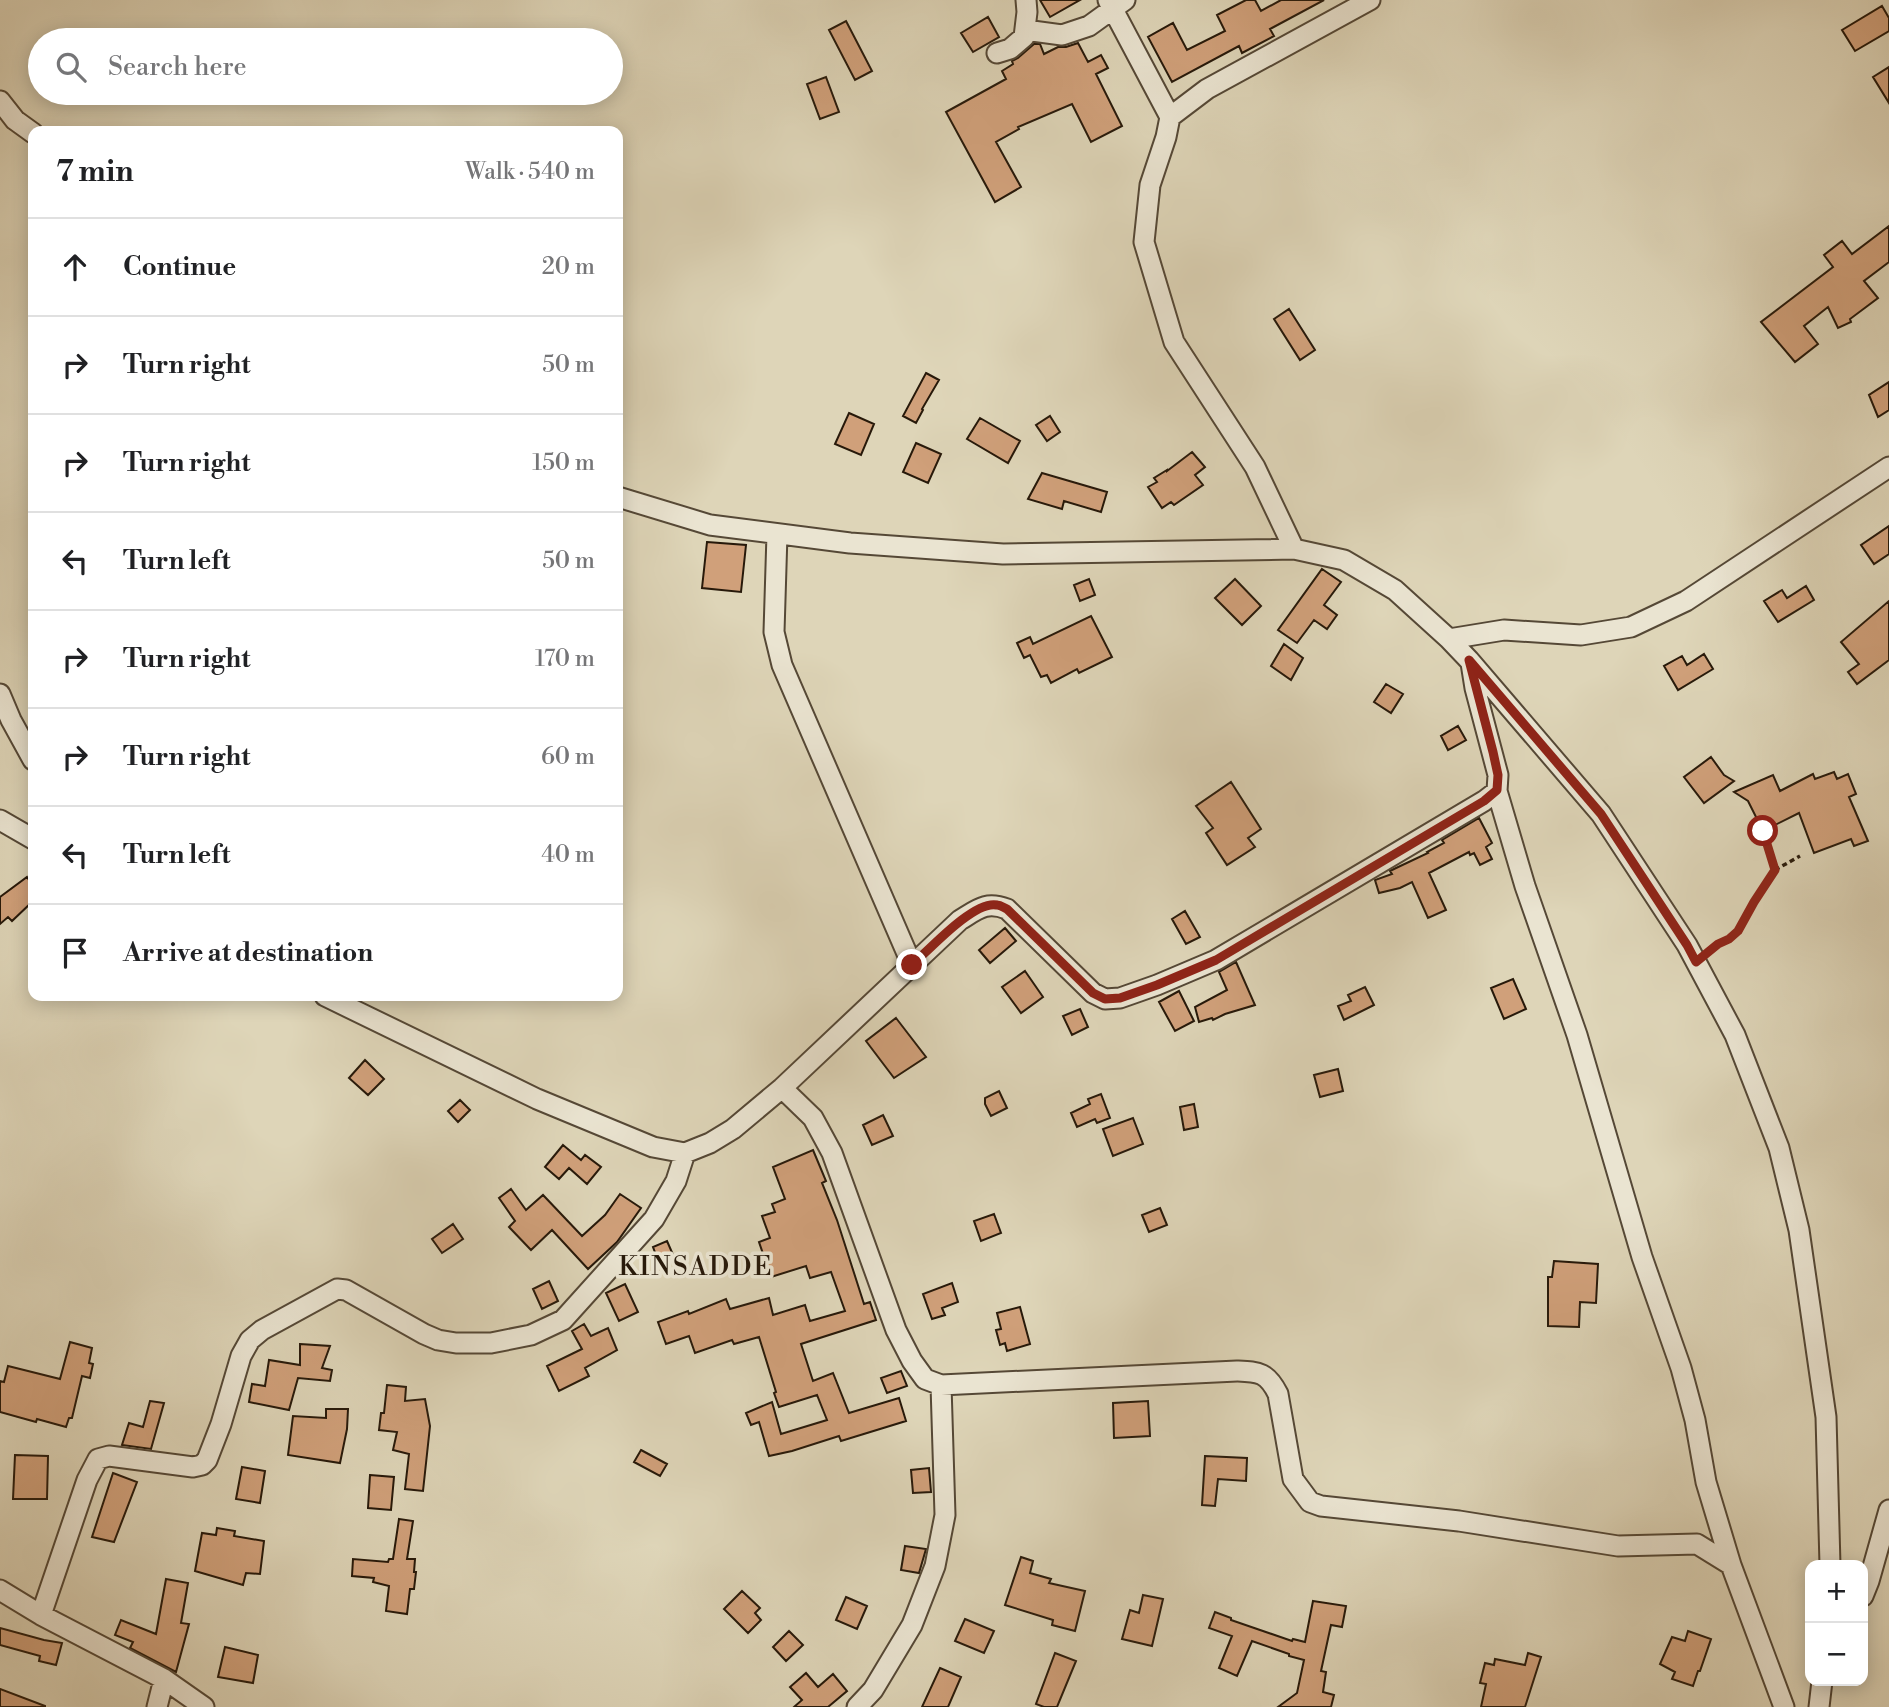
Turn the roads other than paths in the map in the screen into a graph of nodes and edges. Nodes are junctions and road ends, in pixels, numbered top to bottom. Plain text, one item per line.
1 (1026, 0) edge
2 (1370, 0) edge
3 (1115, 3) edge
4 (1025, 30) junction
5 (997, 53) dead end
6 (0, 101) edge
7 (1170, 117) junction
8 (28, 129) edge
9 (1889, 467) edge
10 (623, 499) edge
11 (777, 534) junction
12 (1294, 549) junction
13 (1449, 639) junction
14 (1469, 660) junction
15 (0, 694) edge
16 (28, 751) edge
17 (1497, 790) junction
18 (0, 820) edge
19 (28, 836) edge
20 (912, 965) junction
21 (335, 1001) edge
22 (782, 1088) junction
23 (685, 1153) junction
24 (942, 1385) junction
25 (1889, 1510) edge
26 (1830, 1560) edge
27 (1731, 1565) junction
28 (1868, 1584) edge
29 (0, 1590) edge
30 (41, 1615) junction
31 (164, 1679) junction
32 (1821, 1686) edge
33 (157, 1707) edge
34 (204, 1707) edge
35 (858, 1707) edge
36 (1784, 1707) edge
37 (1819, 1707) edge

1 - 4 street
2 - 7 street
3 - 4 street
3 - 7 street
4 - 5 street
6 - 8 street
7 - 12 street
9 - 13 street
10 - 11 street
11 - 12 street
11 - 20 street
12 - 13 street
13 - 14 street
14 - 17 street
14 - 26 street
15 - 16 street
17 - 20 street
17 - 27 street
18 - 19 street
20 - 22 street
21 - 23 street
22 - 23 street
22 - 24 street
23 - 30 street
24 - 27 street
24 - 35 street
25 - 28 street
27 - 36 street
29 - 30 street
30 - 31 street
31 - 33 street
31 - 34 street
32 - 37 street

